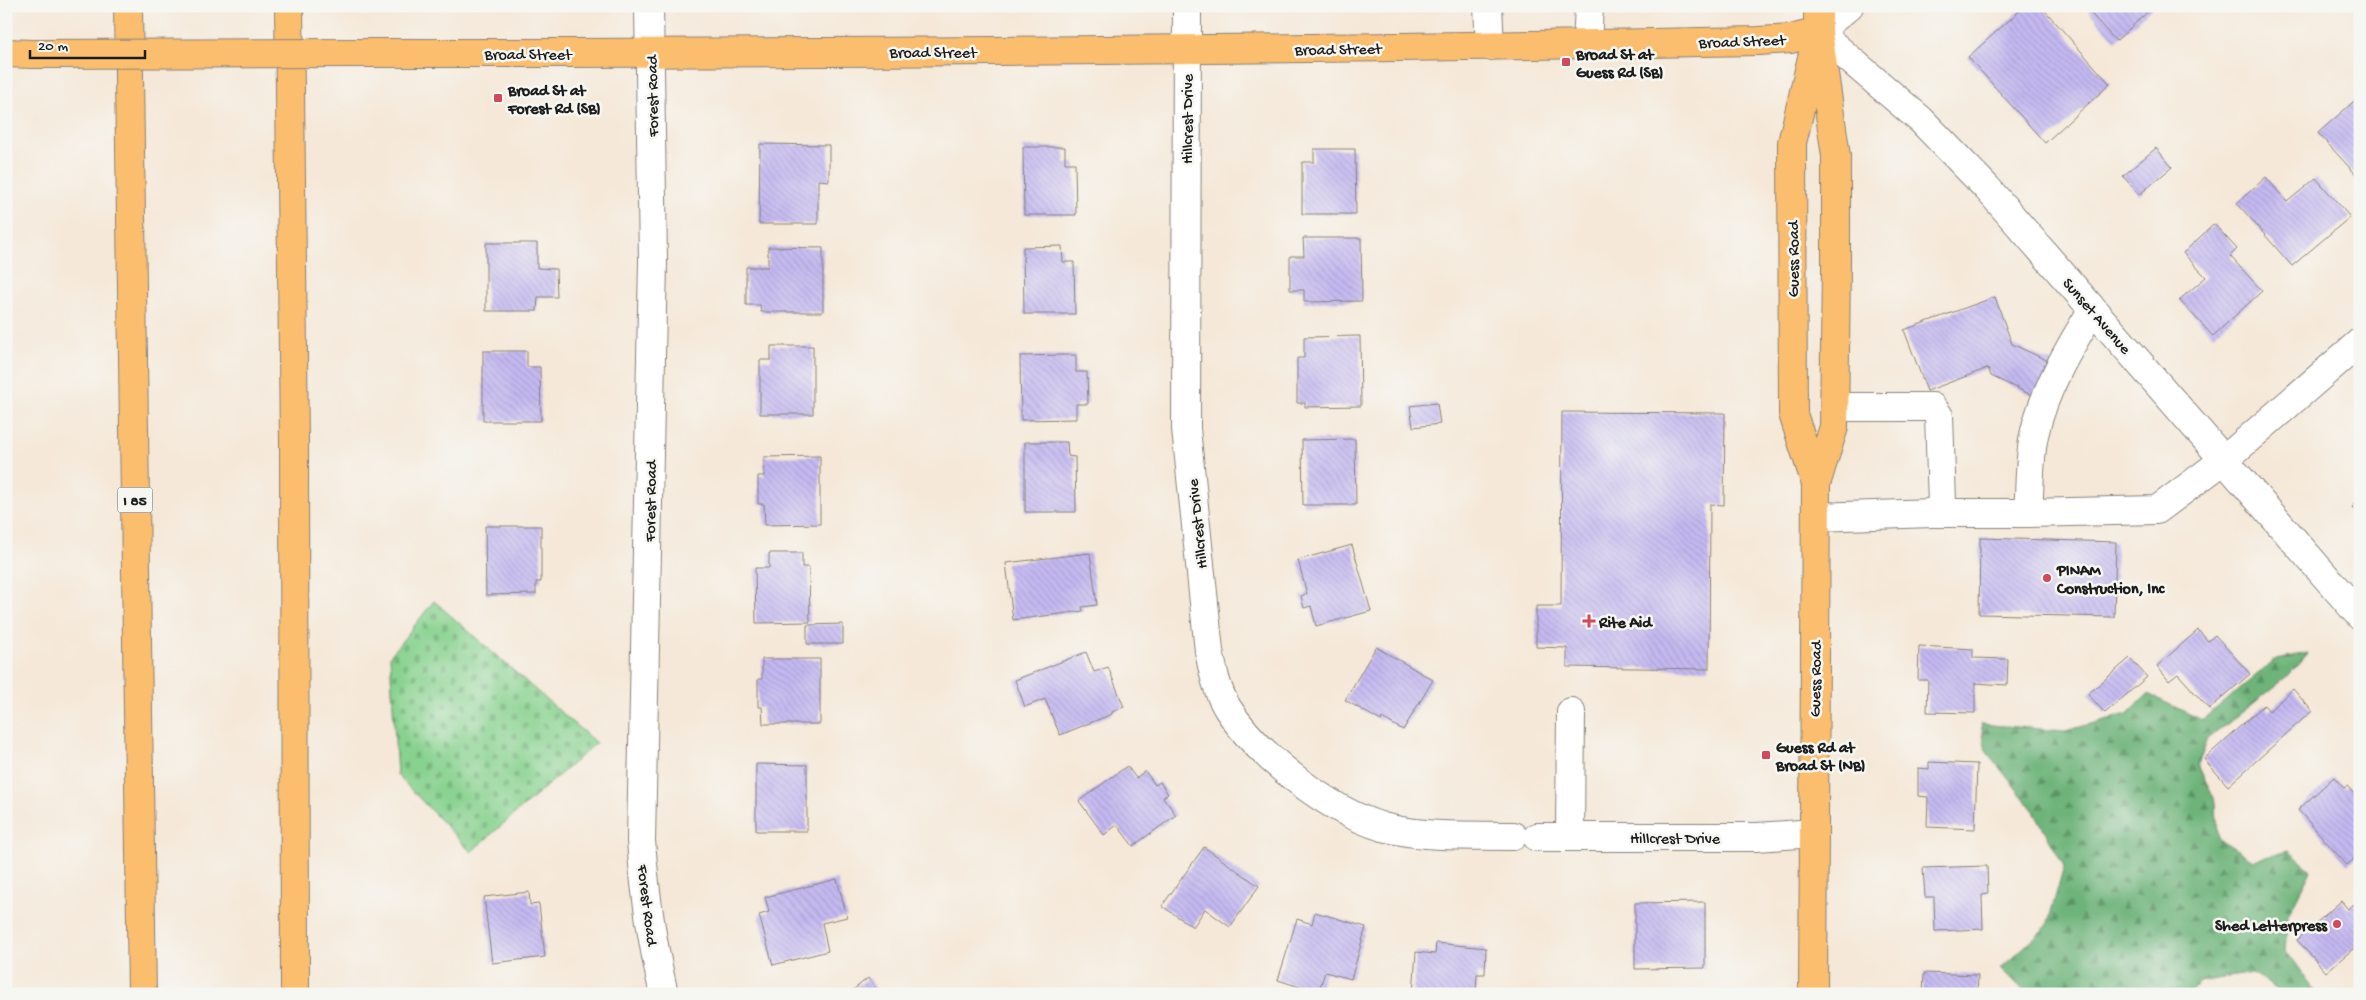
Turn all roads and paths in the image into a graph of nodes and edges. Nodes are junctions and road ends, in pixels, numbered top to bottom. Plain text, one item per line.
1 (128, 6) edge
2 (289, 6) edge
3 (649, 6) edge
4 (1187, 6) edge
5 (1488, 6) edge
6 (1589, 6) edge
7 (1849, 6) edge
8 (1818, 19) edge
9 (1588, 44) junction
10 (1490, 46) junction
11 (1186, 49) junction
12 (651, 53) junction
13 (19, 54) edge
14 (2093, 309) junction
15 (2360, 342) edge
16 (1835, 407) junction
17 (2224, 460) junction
18 (1816, 484) junction
19 (1933, 513) junction
20 (2028, 513) junction
21 (1816, 517) junction
22 (2360, 616) edge
23 (1571, 712) dead end
24 (1813, 833) junction
25 (1570, 836) junction
26 (142, 994) edge
27 (295, 994) edge
28 (664, 994) edge
29 (1813, 994) edge

1 - 26 main road, I 85
2 - 27 main road
3 - 12 street, Forest Road
4 - 11 street, Hillcrest Drive
5 - 10 street
6 - 9 street
7 - 8 street, Broad Street
8 - 9 main road, Broad Street
8 - 14 street, Sunset Avenue
8 - 16 main road, Guess Road
8 - 18 main road, Guess Road
9 - 10 main road, Broad Street
10 - 11 main road, Broad Street
11 - 12 main road, Broad Street
11 - 25 street, Hillcrest Drive
12 - 13 main road, Broad Street, bridge
12 - 28 street, Forest Road
14 - 17 street, Sunset Avenue
14 - 20 street
15 - 17 street
16 - 18 main road, Guess Road
16 - 19 street
17 - 20 street
17 - 22 street, Sunset Avenue
18 - 21 main road, Guess Road
19 - 20 street
19 - 21 street
21 - 24 main road, Guess Road
23 - 25 street
24 - 25 street, Hillcrest Drive
24 - 29 main road, Guess Road

